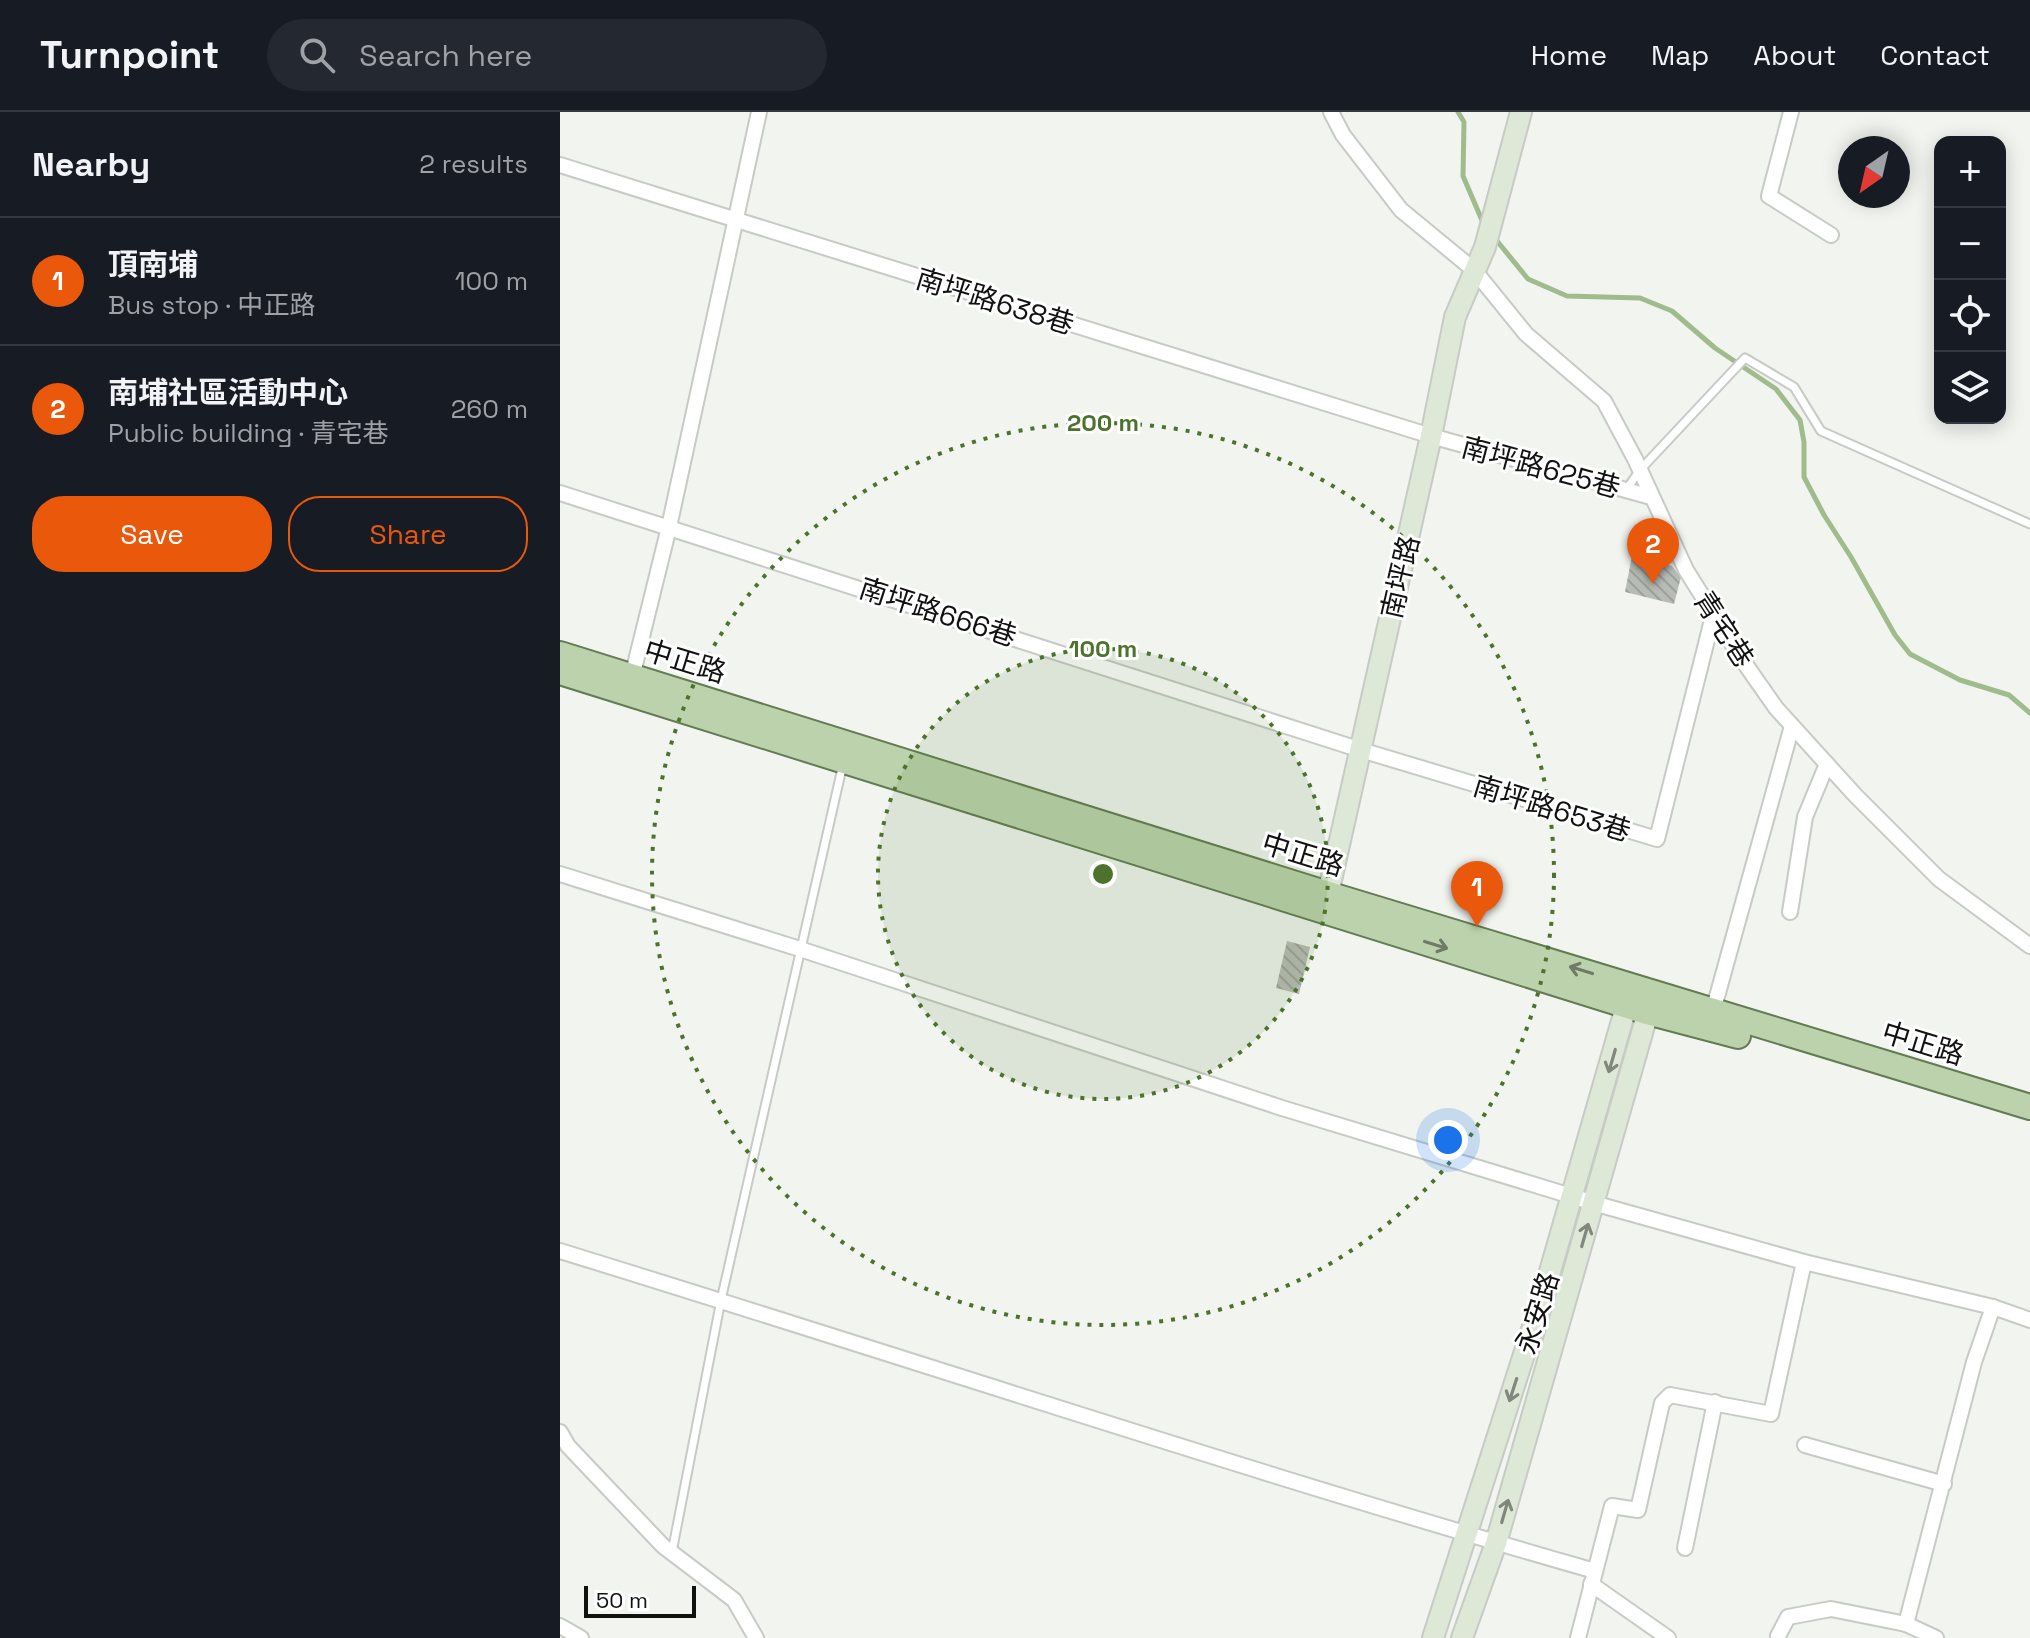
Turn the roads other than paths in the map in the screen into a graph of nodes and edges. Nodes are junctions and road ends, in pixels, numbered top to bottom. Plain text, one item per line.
1 (759, 112) edge
2 (1331, 112) edge
3 (1521, 112) edge
4 (1791, 112) edge
5 (560, 165) edge
6 (735, 221) junction
7 (1831, 235) dead end
8 (1474, 270) junction
9 (1431, 436) junction
10 (1640, 470) junction
11 (1626, 490) junction
12 (560, 493) edge
13 (1651, 497) junction
14 (2030, 524) edge
15 (669, 527) junction
16 (1714, 612) junction
17 (560, 654) edge
18 (560, 672) edge
19 (630, 684) junction
20 (1792, 726) junction
21 (1361, 750) junction
22 (846, 751) junction
23 (1827, 764) junction
24 (560, 874) edge
25 (1326, 902) junction
26 (1790, 912) dead end
27 (2030, 946) edge
28 (800, 949) junction
29 (1640, 998) junction
30 (1713, 1011) junction
31 (2030, 1107) edge
32 (2030, 1125) edge
33 (1573, 1196) junction
34 (1594, 1203) junction
35 (560, 1251) edge
36 (1804, 1262) junction
37 (721, 1300) junction
38 (1993, 1307) junction
39 (2030, 1320) edge
40 (1715, 1402) junction
41 (560, 1432) edge
42 (1805, 1445) dead end
43 (1944, 1484) junction
44 (1468, 1533) junction
45 (1496, 1543) junction
46 (1685, 1548) dead end
47 (672, 1552) junction
48 (1593, 1577) junction
49 (1906, 1624) junction
50 (560, 1626) edge
51 (1778, 1636) edge
52 (581, 1638) edge
53 (756, 1638) edge
54 (1433, 1638) edge
55 (1462, 1638) edge
56 (1578, 1638) edge
57 (1668, 1638) edge
58 (1936, 1638) edge

1 - 6 street
2 - 8 street, 青宅巷
3 - 8 street, 南坪路
4 - 7 street
5 - 6 street, 南坪路638巷
6 - 9 street, 南坪路638巷
6 - 15 street
8 - 9 street, 南坪路
8 - 10 street, 青宅巷
9 - 11 street, 南坪路625巷
9 - 21 street, 南坪路
10 - 11 lane
10 - 13 street, 青宅巷
10 - 14 lane
11 - 13 street, 南坪路625巷
12 - 15 street, 南坪路666巷
13 - 16 street, 青宅巷
15 - 19 street
15 - 21 street, 南坪路666巷
16 - 20 street, 青宅巷
16 - 21 street, 南坪路653巷
17 - 19 main road, 中正路
18 - 19 main road, 中正路
19 - 22 main road, 中正路
20 - 23 street, 青宅巷
20 - 30 street
21 - 25 street, 南坪路
22 - 25 main road, 中正路
22 - 28 lane
23 - 26 street
23 - 27 street, 青宅巷
24 - 28 street
25 - 29 main road, 中正路
28 - 33 street
28 - 37 lane
29 - 30 main road, 中正路
29 - 32 main road, 中正路
29 -> 33 street, 永安路
29 - 34 street, 永安路
30 - 31 main road, 中正路
33 - 34 street
33 -> 44 street, 永安路
34 - 36 street
45 -> 34 street, 永安路
35 - 37 street
36 - 38 street
36 - 40 street
37 - 44 street
37 - 47 lane
38 - 39 street
38 - 43 street
40 - 46 street
40 - 48 street
41 - 47 street
42 - 43 street
43 - 49 street
44 - 45 street
44 - 54 street, 永安路
45 - 48 street
45 - 55 street, 永安路
47 - 53 street
48 - 56 street
48 - 57 street
49 - 51 street
49 - 58 street
50 - 52 street

